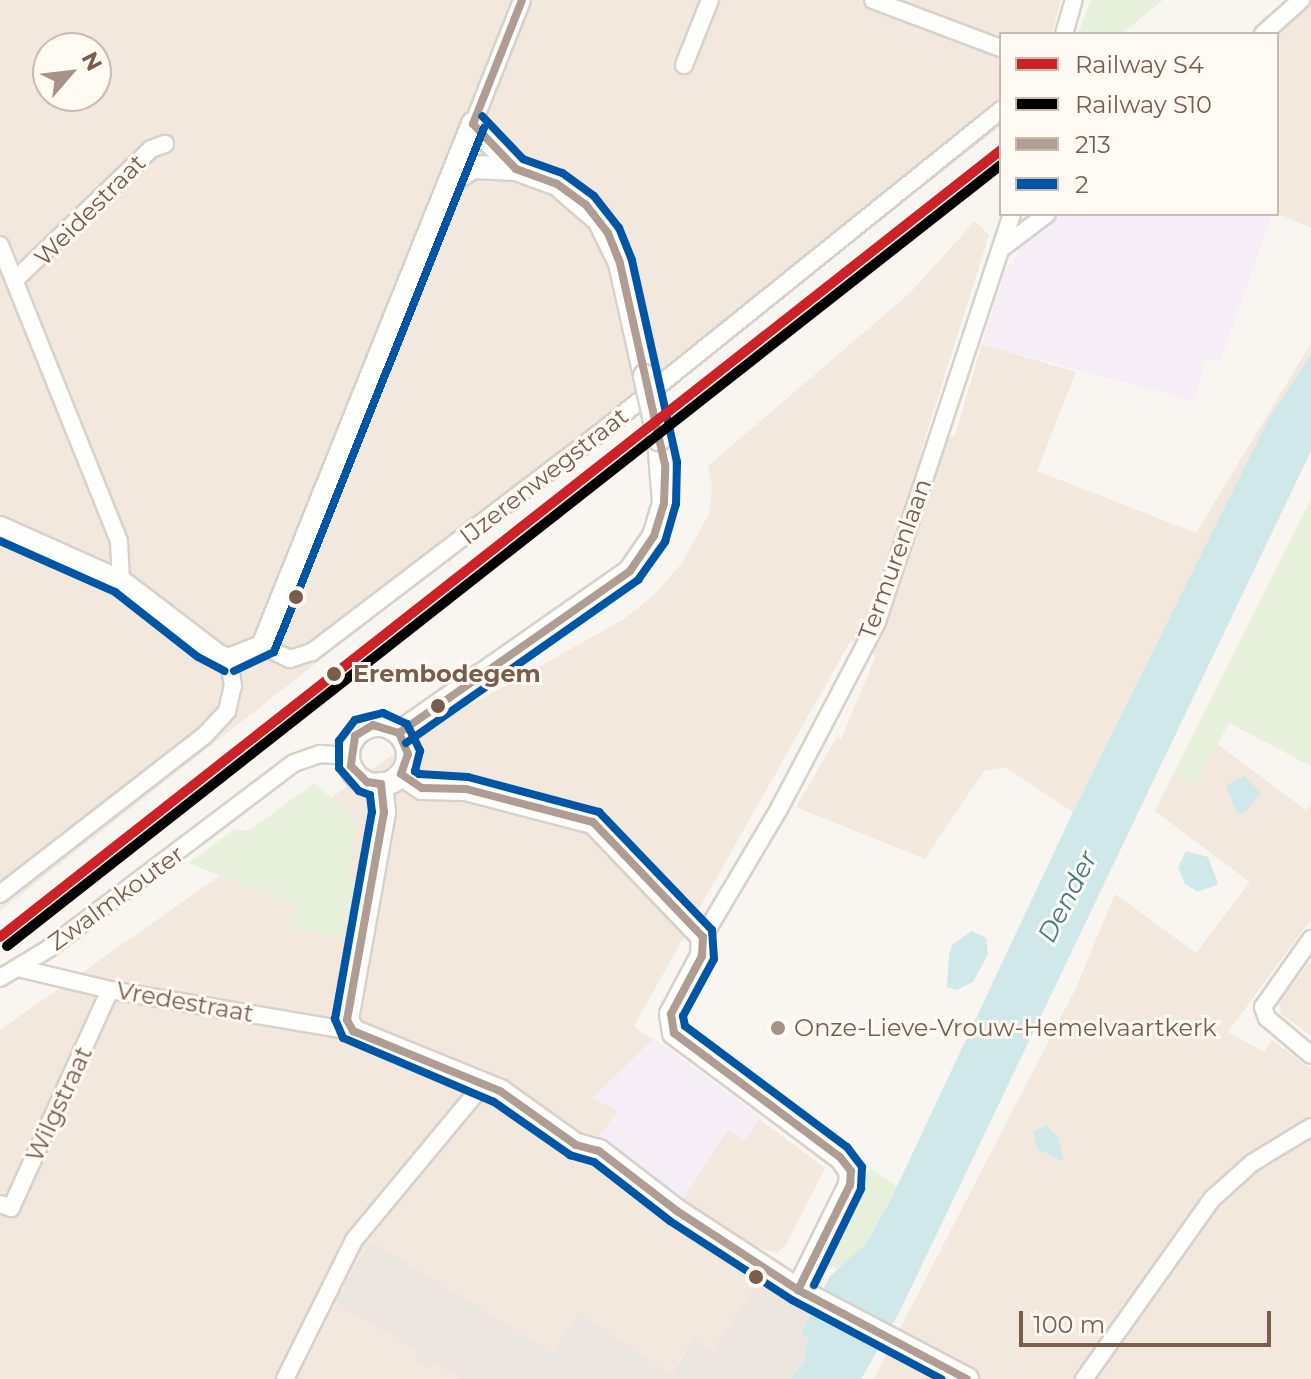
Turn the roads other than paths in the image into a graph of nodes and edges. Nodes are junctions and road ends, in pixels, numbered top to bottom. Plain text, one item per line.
1 (522, 0) edge
2 (710, 0) edge
3 (873, 0) edge
4 (1074, 0) edge
5 (1301, 0) edge
6 (1065, 32) edge
7 (1265, 32) edge
8 (999, 47) edge
9 (684, 65) dead end
10 (999, 112) edge
11 (473, 124) junction
12 (165, 144) dead end
13 (516, 169) junction
14 (449, 183) junction
15 (1011, 216) edge
16 (1044, 216) edge
17 (0, 245) edge
18 (1002, 248) junction
19 (16, 279) junction
20 (2, 533) edge
21 (121, 582) junction
22 (263, 646) junction
23 (229, 660) junction
24 (399, 733) junction
25 (348, 756) junction
26 (391, 779) junction
27 (0, 894) edge
28 (703, 937) junction
29 (1311, 939) edge
30 (18, 968) junction
31 (0, 978) edge
32 (110, 990) junction
33 (353, 1031) junction
34 (1311, 1055) edge
35 (485, 1082) junction
36 (1311, 1127) edge
37 (0, 1204) edge
38 (806, 1294) junction
39 (285, 1379) edge
40 (967, 1379) edge
41 (1084, 1379) edge

1 - 11 street
2 - 9 street
3 - 8 street
4 - 6 street
5 - 7 street
10 - 22 street, IJzerenwegstraat
11 - 13 street
11 - 14 street
12 - 19 street, Weidestraat
13 - 14 street
13 - 24 street, bridge
14 - 22 street
15 - 18 street, Termurenlaan
16 - 18 street
17 - 19 street
18 - 28 street, Termurenlaan
19 - 21 street
20 - 21 street
21 - 23 street
22 - 23 street
23 - 27 street
24 - 25 street
24 - 26 street
25 - 26 street
25 - 30 street, Zwalmkouter
26 - 28 street
26 - 33 street
28 - 38 street
29 - 34 street
30 - 31 street, Zwalmkouter
30 - 32 street, Vredestraat
32 - 33 street, Vredestraat
32 - 37 street, Wilgstraat
33 - 35 street
35 - 38 street
35 - 39 street
36 - 41 street
38 - 40 street

